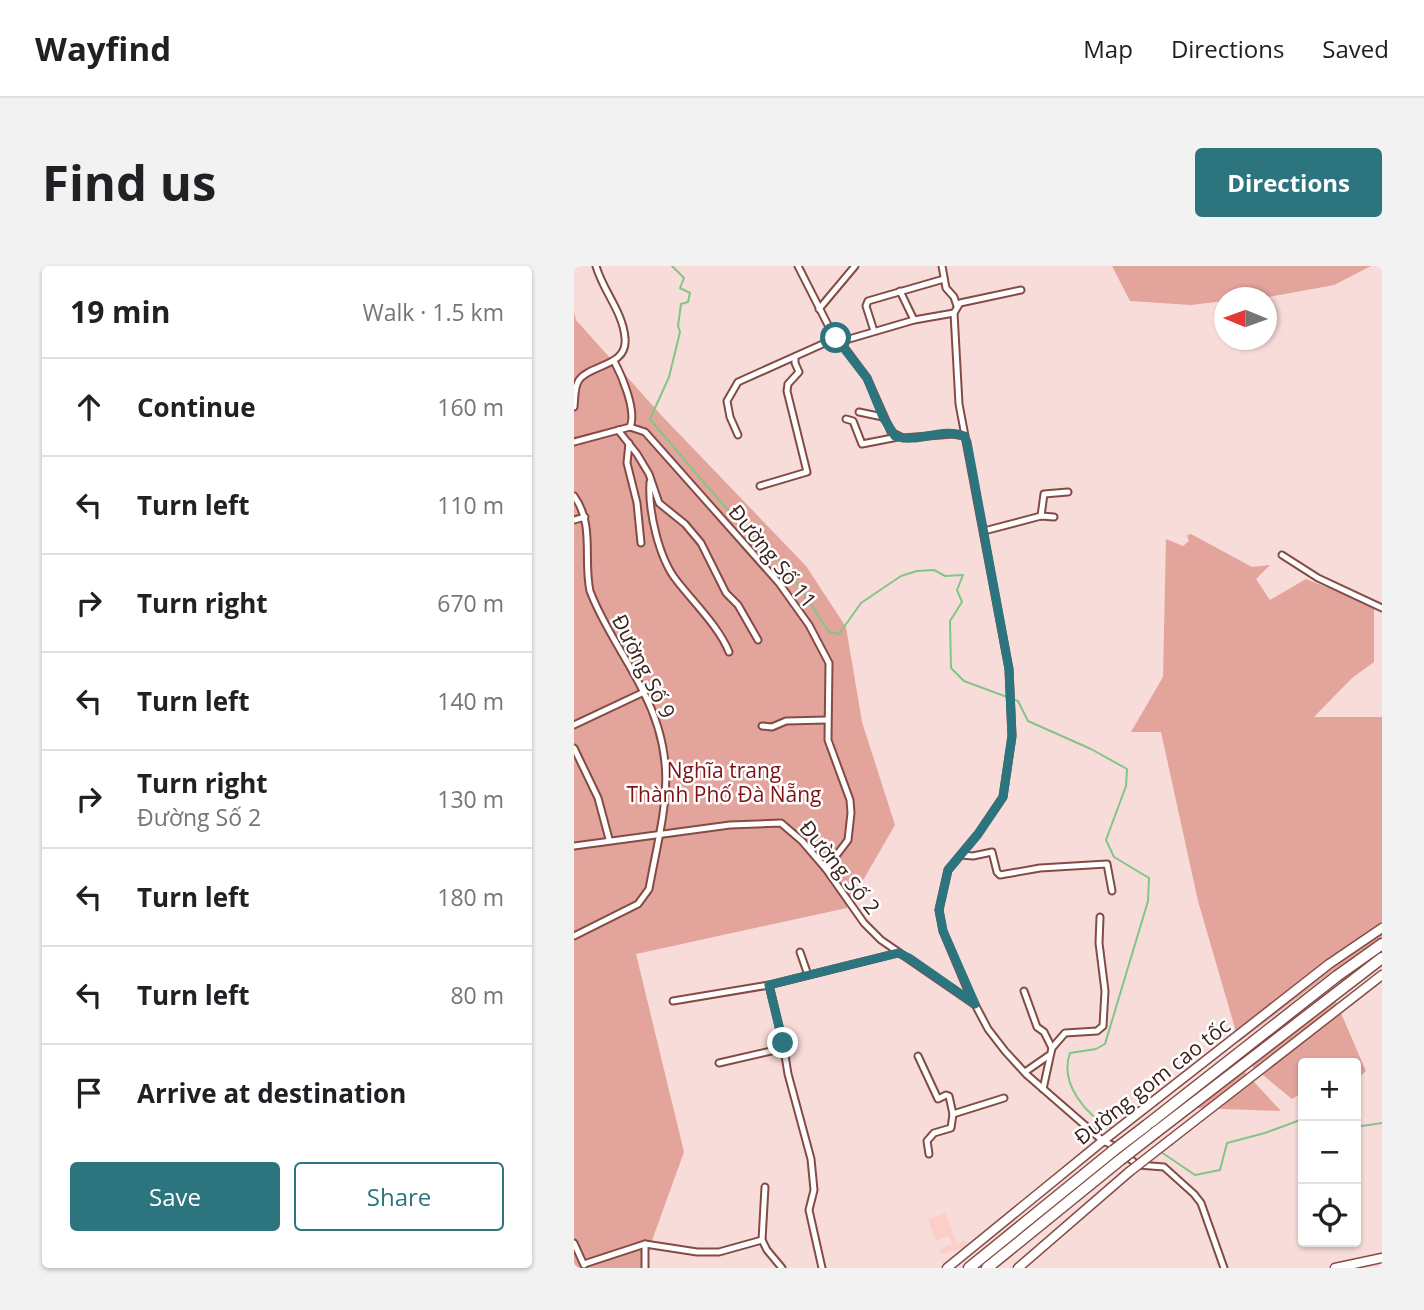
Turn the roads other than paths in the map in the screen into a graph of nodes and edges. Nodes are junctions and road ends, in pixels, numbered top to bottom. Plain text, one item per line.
1 (596, 266) edge
2 (798, 266) edge
3 (855, 266) edge
4 (942, 266) edge
5 (944, 279) junction
6 (1021, 290) dead end
7 (900, 291) junction
8 (819, 309) junction
9 (956, 310) junction
10 (914, 320) junction
11 (874, 331) junction
12 (838, 340) junction
13 (795, 357) junction
14 (614, 361) junction
15 (574, 407) edge
16 (859, 412) dead end
17 (883, 417) junction
18 (846, 419) dead end
19 (630, 427) junction
20 (618, 430) junction
21 (738, 435) dead end
22 (964, 436) junction
23 (898, 438) junction
24 (574, 442) edge
25 (629, 443) junction
26 (651, 478) junction
27 (760, 486) dead end
28 (1068, 492) dead end
29 (574, 496) edge
30 (1041, 516) junction
31 (585, 517) junction
32 (1054, 517) dead end
33 (574, 520) edge
34 (984, 531) junction
35 (641, 543) dead end
36 (1282, 555) dead end
37 (1382, 608) edge
38 (758, 640) dead end
39 (729, 652) dead end
40 (644, 692) junction
41 (827, 720) junction
42 (574, 726) edge
43 (762, 726) dead end
44 (574, 748) edge
45 (659, 833) junction
46 (610, 839) junction
47 (574, 846) edge
48 (961, 855) junction
49 (826, 869) junction
50 (1112, 891) dead end
51 (1100, 916) dead end
52 (1382, 928) edge
53 (574, 936) edge
54 (1382, 944) edge
55 (800, 952) dead end
56 (898, 953) junction
57 (1382, 958) edge
58 (808, 975) junction
59 (1382, 975) edge
60 (769, 985) junction
61 (1024, 991) dead end
62 (673, 1001) dead end
63 (975, 1004) junction
64 (784, 1048) junction
65 (1052, 1048) junction
66 (918, 1056) dead end
67 (1048, 1056) dead end
68 (719, 1063) dead end
69 (1025, 1072) junction
70 (1044, 1089) junction
71 (1004, 1098) dead end
72 (953, 1114) junction
73 (1104, 1140) junction
74 (929, 1154) dead end
75 (765, 1187) dead end
76 (762, 1240) junction
77 (574, 1243) edge
78 (645, 1244) junction
79 (1382, 1258) edge
80 (584, 1266) edge
81 (645, 1268) edge
82 (782, 1268) edge
83 (822, 1268) edge
84 (947, 1268) edge
85 (969, 1268) edge
86 (988, 1268) edge
87 (1018, 1268) edge
88 (1224, 1268) edge
89 (1335, 1268) edge

1 - 14 street
2 - 8 street
3 - 8 street
4 - 5 street
5 - 7 street
5 - 9 street
6 - 9 street
7 - 10 street
7 - 11 street
8 - 12 street
9 - 10 street
9 - 22 street
10 - 11 street
11 - 12 street
12 - 13 street
12 - 17 street
13 - 21 street
13 - 27 street
14 - 15 street
14 - 19 street
16 - 17 street
17 - 23 street
18 - 23 street
19 - 20 street
19 - 41 street, Đường Số 11
20 - 24 street
20 - 25 street
22 - 23 street
22 - 34 street
25 - 26 street
25 - 35 street
26 - 38 street
26 - 39 street
28 - 30 street
29 - 31 street, Đường Số 9
30 - 32 street
30 - 34 street
31 - 33 street
31 - 40 street, Đường Số 9
34 - 48 street
36 - 37 street
40 - 42 street
40 - 45 street, Đường Số 9
41 - 43 street
41 - 49 street, Đường Số 11
44 - 46 street
45 - 46 street, Đường Số 2
45 - 49 street, Đường Số 2
45 - 53 street, Đường Số 9
46 - 47 street, Đường Số 2
48 - 50 street
48 - 63 street
49 - 56 street, Đường Số 2
51 - 65 street
52 - 73 main road, Đường gom cao tốc
54 - 85 highway, bridge
55 - 58 street
56 - 58 street
56 - 63 street, Đường Số 2
57 - 86 highway, bridge
58 - 60 street
59 - 87 main road, bridge
60 - 62 street
60 - 64 street
61 - 65 street
63 - 69 street
64 - 68 street
64 - 83 street
65 - 70 street
66 - 72 street
67 - 69 street
69 - 70 street
70 - 73 street
71 - 72 street
72 - 74 street
73 - 84 main road, Đường gom cao tốc
73 - 88 street
75 - 76 street
76 - 78 street
76 - 82 street
77 - 80 street
78 - 80 street
78 - 81 street
79 - 89 main road

